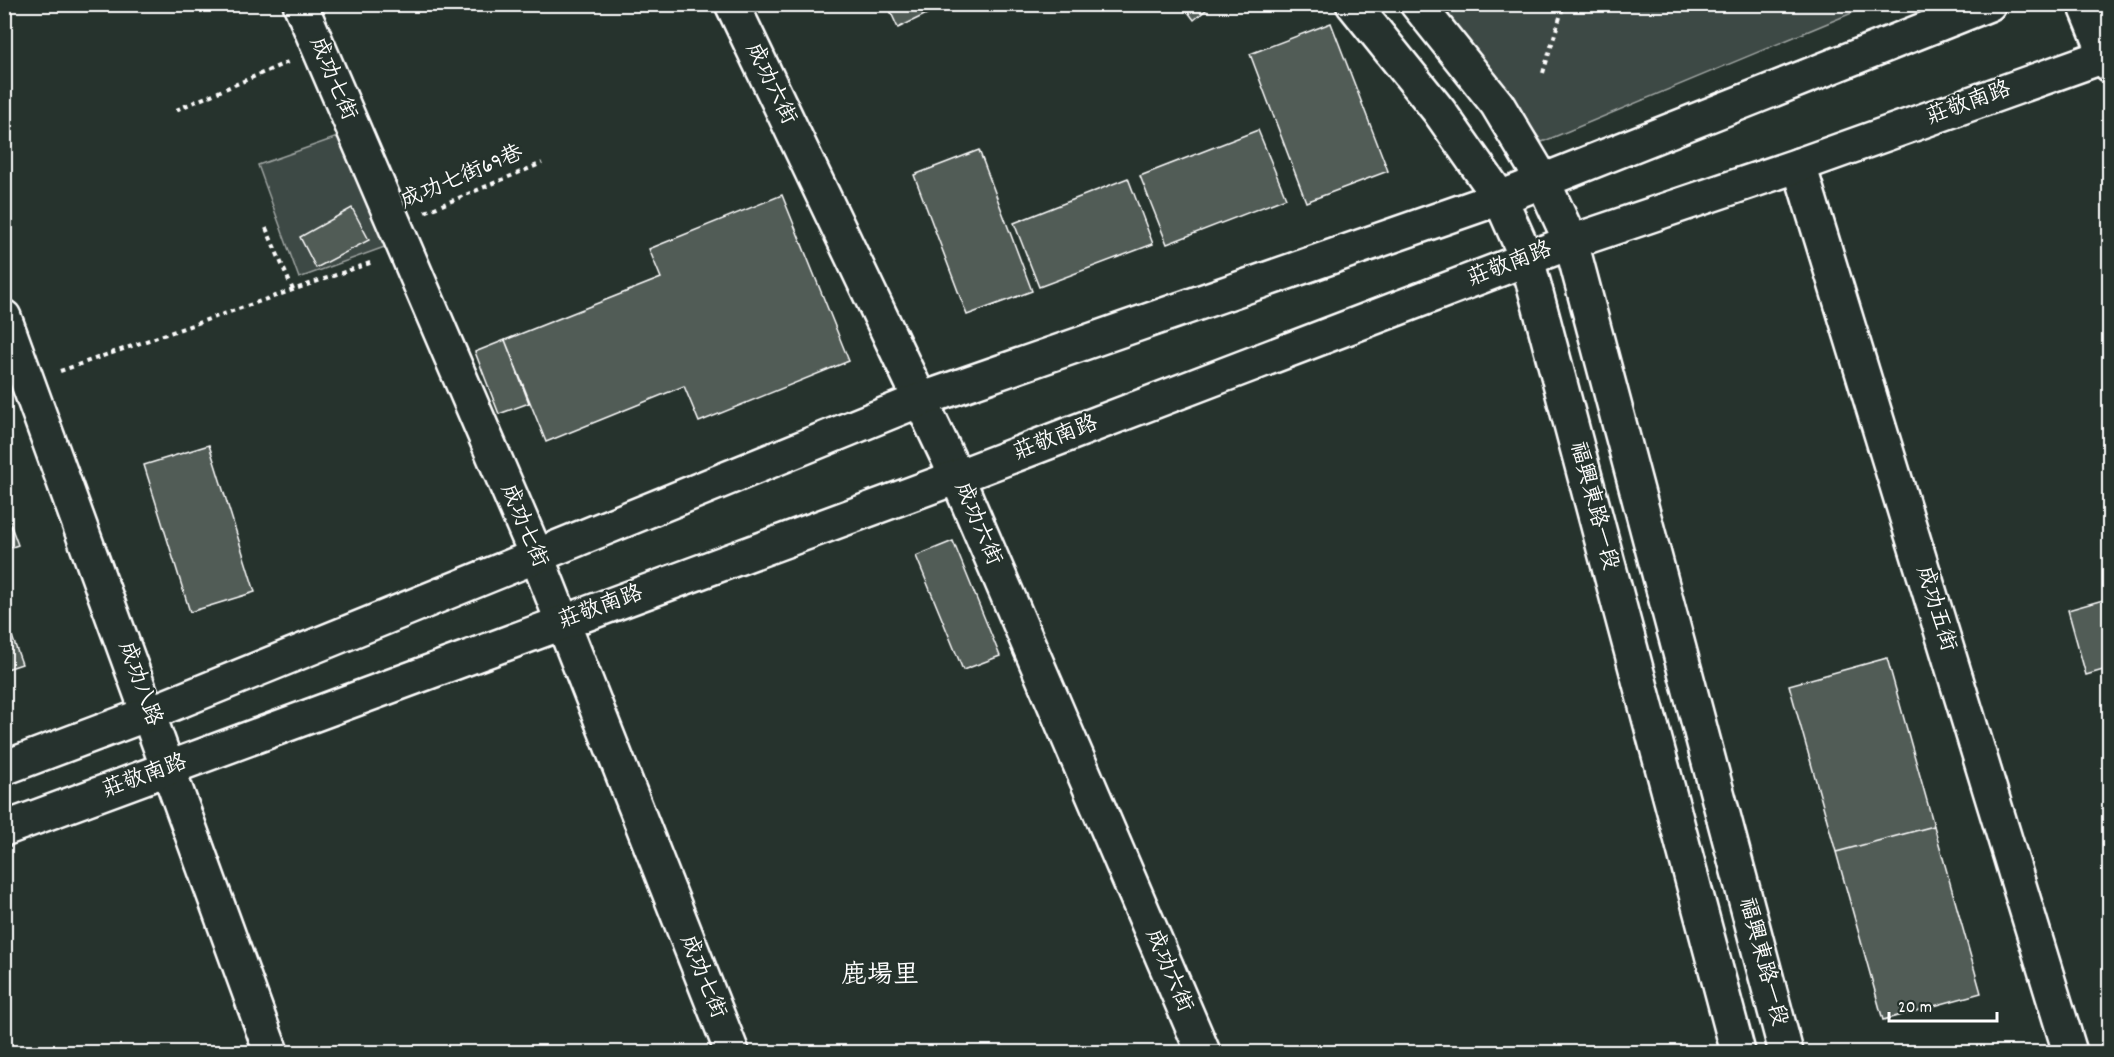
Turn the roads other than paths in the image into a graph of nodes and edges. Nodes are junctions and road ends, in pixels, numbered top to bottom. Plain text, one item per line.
1 (300, 4) edge
2 (732, 4) edge
3 (1353, 4) edge
4 (1417, 4) edge
5 (1989, 4) edge
6 (2085, 4) edge
7 (2108, 58) edge
8 (1799, 165) junction
9 (1543, 181) junction
10 (1500, 198) junction
11 (1571, 242) junction
12 (1527, 259) junction
13 (4, 317) edge
14 (920, 400) junction
15 (957, 477) junction
16 (537, 557) junction
17 (562, 622) junction
18 (150, 713) junction
19 (4, 768) edge
20 (169, 769) junction
21 (4, 829) edge
22 (272, 1053) edge
23 (732, 1053) edge
24 (1203, 1053) edge
25 (1737, 1053) edge
26 (1786, 1053) edge
27 (2070, 1053) edge

1 - 16 street, 成功七街
2 - 14 street, 成功六街
3 - 10 street, 福興東路一段
4 - 9 street, 福興東路一段
5 - 9 street
6 - 7 street
7 - 8 street, 莊敬南路
8 - 11 street, 莊敬南路
8 - 27 street, 成功五街
9 - 10 street
9 - 11 street, 福興東路一段
10 - 12 street, 福興東路一段
10 - 14 street
11 - 12 street, 莊敬南路
11 - 26 street, 福興東路一段
12 - 15 street, 莊敬南路
12 - 25 street, 福興東路一段
13 - 18 street, 成功八路
14 - 15 street, 成功六街
14 - 16 street
15 - 17 street, 莊敬南路
15 - 24 street, 成功六街
16 - 17 street, 成功七街
16 - 18 street
17 - 20 street, 莊敬南路
17 - 23 street, 成功七街
18 - 19 street
18 - 20 street, 成功八路
20 - 21 street, 莊敬南路
20 - 22 street, 成功八路

